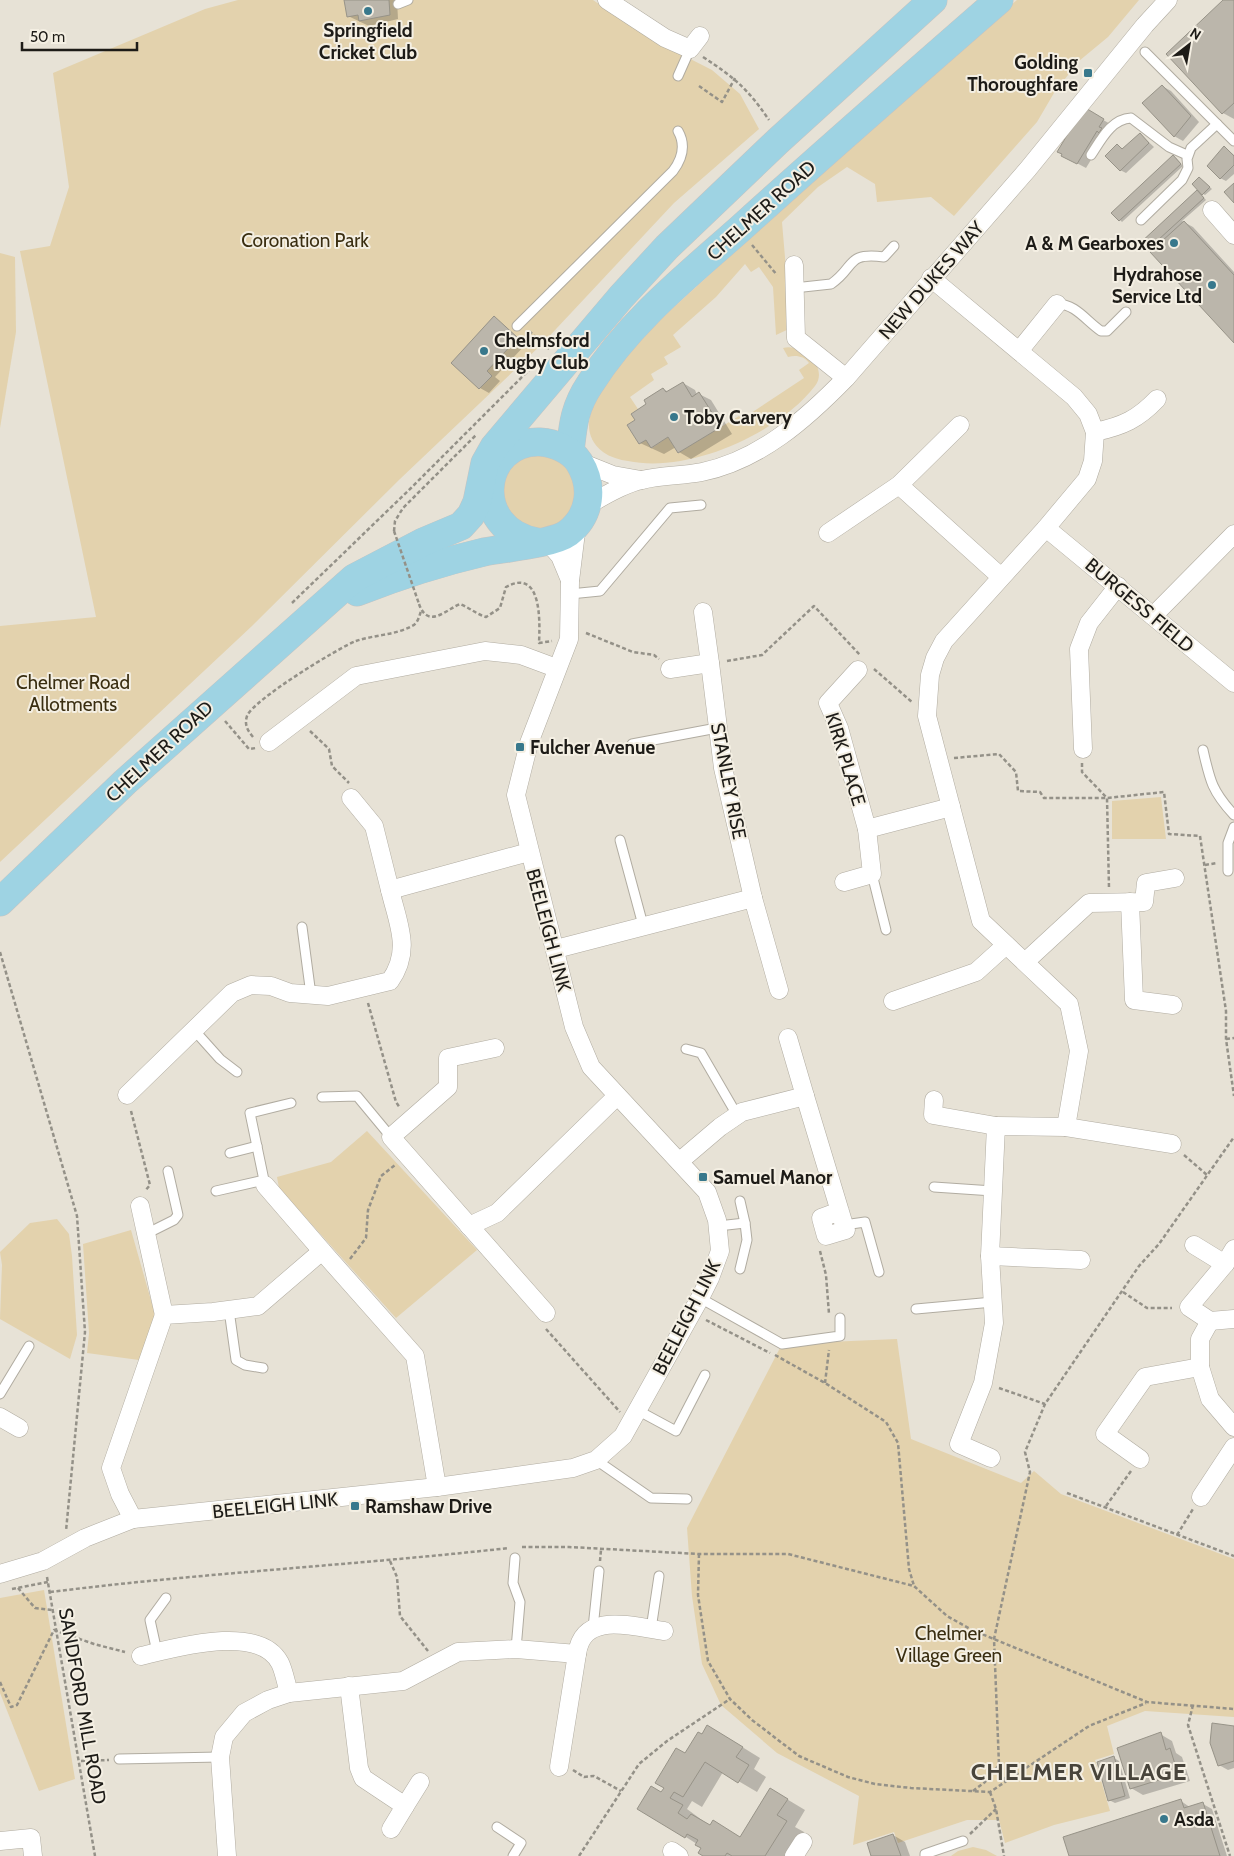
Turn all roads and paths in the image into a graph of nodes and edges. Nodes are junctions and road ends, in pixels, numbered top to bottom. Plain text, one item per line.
1 (408, 0) edge
2 (607, 0) edge
3 (926, 0) edge
4 (933, 0) edge
5 (999, 0) edge
6 (1168, 0) edge
7 (398, 4) dead end
8 (695, 42) junction
9 (1145, 52) dead end
10 (678, 76) dead end
11 (736, 78) junction
12 (843, 80) junction
13 (699, 86) dead end
14 (1217, 124) junction
15 (774, 128) dead end
16 (678, 131) dead end
17 (1234, 141) edge
18 (1091, 154) dead end
19 (1188, 155) junction
20 (1212, 210) dead end
21 (1141, 220) dead end
22 (738, 230) junction
23 (1234, 235) edge
24 (894, 246) dead end
25 (794, 265) dead end
26 (931, 278) junction
27 (795, 291) junction
28 (1057, 304) joint
29 (1126, 312) dead end
30 (519, 324) joint
31 (1018, 351) junction
32 (559, 356) junction
33 (541, 359) dead end
34 (846, 378) junction
35 (1157, 399) dead end
36 (960, 425) dead end
37 (479, 431) dead end
38 (1095, 432) junction
39 (574, 457) junction
40 (501, 459) junction
41 (641, 480) junction
42 (899, 485) junction
43 (489, 497) junction
44 (701, 505) dead end
45 (582, 515) junction
46 (1046, 528) junction
47 (828, 533) dead end
48 (1234, 534) edge
49 (542, 541) junction
50 (382, 564) junction
51 (1001, 577) junction
52 (1118, 586) junction
53 (570, 587) junction
54 (324, 605) junction
55 (286, 608) dead end
56 (421, 611) junction
57 (703, 612) dead end
58 (1153, 616) junction
59 (584, 632) dead end
60 (538, 643) dead end
61 (710, 663) junction
62 (864, 665) junction
63 (556, 668) junction
64 (670, 669) joint
65 (1234, 683) edge
66 (927, 716) junction
67 (224, 720) dead end
68 (298, 720) junction
69 (718, 728) junction
70 (268, 742) dead end
71 (632, 744) dead end
72 (1083, 749) joint
73 (1203, 750) dead end
74 (938, 760) junction
75 (351, 798) joint
76 (1108, 798) junction
77 (951, 807) junction
78 (1234, 815) edge
79 (1234, 827) edge
80 (867, 829) junction
81 (620, 840) dead end
82 (529, 852) junction
83 (1228, 872) dead end
84 (872, 874) junction
85 (1175, 878) dead end
86 (844, 882) dead end
87 (390, 890) junction
88 (753, 898) junction
89 (0, 902) edge
90 (1109, 902) junction
91 (1130, 902) junction
92 (643, 925) junction
93 (302, 927) dead end
94 (886, 930) dead end
95 (1006, 945) junction
96 (556, 949) junction
97 (0, 952) edge
98 (1025, 962) junction
99 (363, 988) junction
100 (779, 990) dead end
101 (311, 994) junction
102 (893, 1001) dead end
103 (1173, 1005) dead end
104 (194, 1030) junction
105 (788, 1038) dead end
106 (1234, 1038) edge
107 (1226, 1039) junction
108 (495, 1048) dead end
109 (686, 1049) dead end
110 (237, 1072) dead end
111 (127, 1095) joint
112 (617, 1096) junction
113 (805, 1096) junction
114 (1234, 1096) edge
115 (322, 1097) dead end
116 (934, 1100) dead end
117 (291, 1103) dead end
118 (737, 1115) junction
119 (409, 1121) junction
120 (996, 1126) junction
121 (1066, 1127) junction
122 (391, 1137) junction
123 (1234, 1137) edge
124 (1172, 1144) joint
125 (257, 1146) junction
126 (230, 1153) dead end
127 (407, 1155) junction
128 (680, 1161) junction
129 (168, 1171) dead end
130 (1206, 1175) junction
131 (264, 1183) junction
132 (934, 1187) dead end
133 (993, 1191) junction
134 (216, 1192) dead end
135 (740, 1201) dead end
136 (140, 1206) joint
137 (842, 1218) junction
138 (745, 1223) junction
139 (470, 1226) junction
140 (718, 1226) junction
141 (146, 1234) junction
142 (826, 1236) joint
143 (1194, 1245) dead end
144 (1234, 1249) edge
145 (322, 1251) junction
146 (990, 1256) junction
147 (1081, 1260) dead end
148 (1224, 1264) junction
149 (740, 1269) dead end
150 (879, 1272) dead end
151 (342, 1274) junction
152 (1123, 1292) junction
153 (993, 1302) junction
154 (696, 1306) junction
155 (1189, 1307) junction
156 (229, 1310) junction
157 (916, 1310) dead end
158 (546, 1313) joint
159 (164, 1316) junction
160 (840, 1318) dead end
161 (1234, 1319) edge
162 (1210, 1321) junction
163 (830, 1337) junction
164 (29, 1346) dead end
165 (1200, 1367) junction
166 (263, 1368) dead end
167 (705, 1375) dead end
168 (825, 1383) junction
169 (983, 1383) junction
170 (0, 1394) edge
171 (1045, 1404) junction
172 (634, 1415) junction
173 (0, 1417) edge
174 (1234, 1427) edge
175 (19, 1428) dead end
176 (1234, 1447) edge
177 (990, 1458) dead end
178 (1140, 1459) joint
179 (596, 1460) junction
180 (437, 1487) junction
181 (1067, 1493) dead end
182 (1201, 1497) joint
183 (687, 1499) dead end
184 (1106, 1506) junction
185 (133, 1518) junction
186 (1177, 1535) junction
187 (64, 1550) junction
188 (699, 1554) junction
189 (1234, 1556) edge
190 (514, 1558) dead end
191 (43, 1561) junction
192 (390, 1561) junction
193 (599, 1571) dead end
194 (0, 1574) edge
195 (659, 1576) dead end
196 (48, 1582) junction
197 (914, 1586) junction
198 (18, 1588) junction
199 (9, 1589) dead end
200 (50, 1592) junction
201 (166, 1598) dead end
202 (52, 1610) junction
203 (593, 1628) junction
204 (54, 1630) junction
205 (658, 1630) joint
206 (994, 1639) junction
207 (516, 1650) junction
208 (149, 1654) junction
209 (577, 1654) junction
210 (441, 1661) junction
211 (0, 1682) edge
212 (349, 1686) junction
213 (289, 1692) junction
214 (730, 1699) junction
215 (1147, 1702) junction
216 (1193, 1705) junction
217 (1234, 1709) edge
218 (220, 1756) junction
219 (119, 1759) joint
220 (80, 1761) junction
221 (999, 1765) junction
222 (559, 1767) joint
223 (1006, 1781) junction
224 (420, 1782) dead end
225 (621, 1791) junction
226 (973, 1791) junction
227 (990, 1792) junction
228 (405, 1806) junction
229 (996, 1809) junction
230 (497, 1827) dead end
231 (391, 1829) dead end
232 (963, 1840) joint
233 (0, 1841) edge
234 (33, 1856) edge
235 (96, 1856) edge
236 (227, 1856) edge
237 (513, 1856) edge
238 (580, 1856) edge
239 (925, 1856) edge
240 (1004, 1856) edge
241 (1230, 1856) edge

1 - 7 lane
2 - 8 street
3 - 12 main road
4 - 12 main road, CHELMER ROAD
5 - 22 main road, CHELMER ROAD
6 - 26 street, NEW DUKES WAY
8 - 10 lane
8 - 11 path
9 - 14 lane
11 - 13 path
11 - 15 path
12 - 32 main road, CHELMER ROAD
14 - 17 lane
14 - 19 lane
16 - 30 lane
18 - 19 lane
19 - 21 lane
20 - 23 street
22 - 27 path
22 - 39 main road, CHELMER ROAD
24 - 27 lane
25 - 27 street
26 - 31 street
26 - 34 street, NEW DUKES WAY
27 - 34 street
28 - 29 lane
28 - 31 street
30 - 32 path
31 - 38 street
32 - 40 main road, CHELMER ROAD
32 - 50 main road, CHELMER ROAD
33 - 55 path
34 - 41 street, NEW DUKES WAY
35 - 38 street
36 - 42 street
37 - 56 path, bridge
38 - 46 street
39 - 40 main road
39 - 41 street, NEW DUKES WAY
39 - 45 main road, CHELMER ROAD
40 - 43 main road, CHELMER ROAD
41 - 45 street, NEW DUKES WAY
42 - 47 street
42 - 51 street
43 - 49 main road
43 - 50 main road, CHELMER ROAD
44 - 53 lane
45 - 49 main road, CHELMER ROAD
45 - 53 street, BEELEIGH LINK
46 - 51 street
46 - 52 street, BURGESS FIELD
48 - 58 street
49 - 53 street, BEELEIGH LINK
49 - 54 main road, CHELMER ROAD
50 - 54 main road, CHELMER ROAD
51 - 66 street
52 - 58 street, BURGESS FIELD
52 - 72 street
53 - 63 street, BEELEIGH LINK
54 - 89 main road, CHELMER ROAD
56 - 60 path
56 - 67 path
57 - 61 street, STANLEY RISE
58 - 65 street, BURGESS FIELD
59 - 64 path
61 - 62 path
61 - 64 street
61 - 69 street, STANLEY RISE
62 - 66 path
62 - 80 street, KIRK PLACE
63 - 68 street
63 - 82 street, BEELEIGH LINK
66 - 74 street
68 - 70 street
68 - 75 path
69 - 71 lane
69 - 88 street, STANLEY RISE
72 - 76 path
73 - 78 lane
74 - 76 path
74 - 77 street
75 - 87 street
76 - 90 path
76 - 107 path
77 - 80 street, KIRK PLACE
77 - 95 street
79 - 83 lane
80 - 84 street, KIRK PLACE
81 - 92 lane
82 - 87 street
82 - 96 street, BEELEIGH LINK
84 - 86 street
84 - 94 lane
85 - 91 street
87 - 99 street
88 - 92 street
88 - 100 street, STANLEY RISE
90 - 91 street
90 - 98 street
91 - 103 street
92 - 96 street
93 - 101 lane
95 - 98 street
95 - 102 street
96 - 112 street, BEELEIGH LINK
97 - 187 path
98 - 121 street
99 - 101 street
99 - 119 path
101 - 104 street
104 - 110 lane
104 - 111 street
105 - 113 street
106 - 107 path
107 - 114 path
108 - 119 street
109 - 118 lane
111 - 136 path
112 - 128 street, BEELEIGH LINK
112 - 139 street
113 - 118 street
113 - 137 street
115 - 122 lane
116 - 120 street
117 - 125 lane
118 - 128 street
119 - 122 street
120 - 121 street
120 - 133 street
121 - 124 street
122 - 127 street
123 - 130 path
124 - 130 path
125 - 126 lane
125 - 131 lane
127 - 139 street
127 - 151 path
128 - 140 street, BEELEIGH LINK
129 - 141 lane
130 - 152 path
131 - 134 lane
131 - 145 street
132 - 133 lane
133 - 146 street
135 - 138 lane
136 - 141 street
137 - 142 street
137 - 150 lane
138 - 140 lane
138 - 149 lane
139 - 158 street
140 - 154 street, BEELEIGH LINK
141 - 159 street
142 - 163 path
143 - 148 street
144 - 148 street
145 - 151 street
145 - 156 street
146 - 147 street
146 - 153 street
148 - 155 street
151 - 180 street
152 - 155 path
152 - 171 path
153 - 157 lane
153 - 169 street
154 - 163 lane
154 - 168 path
154 - 172 street, BEELEIGH LINK
155 - 162 street
156 - 159 street
156 - 166 lane
158 - 172 path
159 - 185 street
160 - 163 lane
161 - 162 street
162 - 165 street
163 - 168 path
164 - 170 lane
165 - 174 street
165 - 178 street
167 - 172 lane
168 - 197 path
169 - 171 path
169 - 177 street
171 - 206 path
172 - 179 street, BEELEIGH LINK
173 - 175 street
176 - 182 street
178 - 184 path
179 - 180 street, BEELEIGH LINK
179 - 183 lane
180 - 185 street, BEELEIGH LINK
181 - 184 path
182 - 186 path
184 - 186 path
185 - 187 street, BEELEIGH LINK
186 - 189 path
187 - 191 street, BEELEIGH LINK
188 - 192 path
188 - 197 path
188 - 214 path
190 - 207 lane
191 - 194 street, BEELEIGH LINK
191 - 196 path, SANDFORD MILL ROAD
192 - 200 path
192 - 210 path
193 - 203 lane
195 - 205 lane
196 - 198 path
196 - 200 path, SANDFORD MILL ROAD
197 - 206 path
198 - 199 path
198 - 202 path
200 - 202 path, SANDFORD MILL ROAD
201 - 208 lane
202 - 204 path, SANDFORD MILL ROAD
203 - 205 street
203 - 209 street
204 - 208 path
204 - 211 path
204 - 220 path, SANDFORD MILL ROAD
206 - 215 path
206 - 221 path
207 - 209 street
207 - 210 street
208 - 213 street
209 - 222 street
210 - 212 street
212 - 213 street
212 - 228 street
213 - 218 street
214 - 225 path
214 - 226 path
215 - 216 path
215 - 223 path
216 - 217 path
216 - 241 path
218 - 219 lane
218 - 236 street
219 - 220 path
220 - 235 path, SANDFORD MILL ROAD
221 - 223 path
221 - 226 path
222 - 225 path
223 - 227 path
224 - 228 street
225 - 238 path
226 - 227 path
227 - 229 path
228 - 231 street
229 - 232 path
229 - 240 path
230 - 237 lane
232 - 239 lane
233 - 234 street

